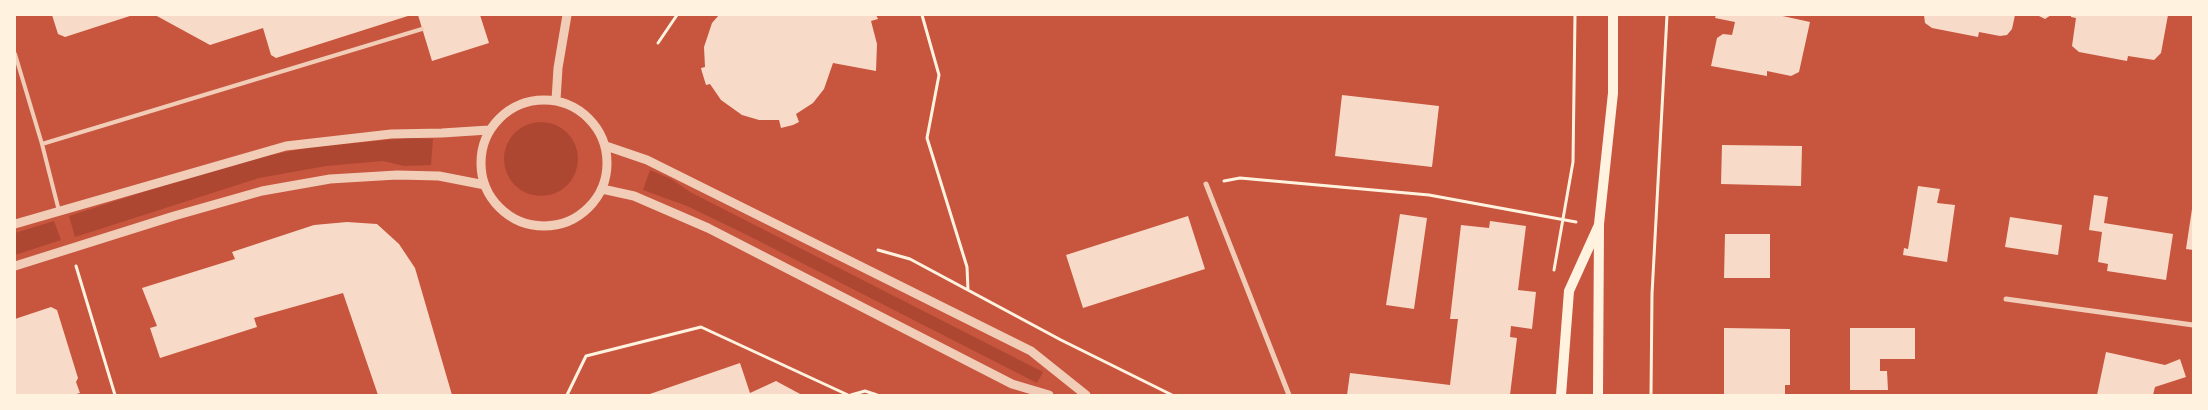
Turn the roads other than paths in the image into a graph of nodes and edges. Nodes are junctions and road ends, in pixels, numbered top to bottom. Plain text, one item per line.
1 (567, 15) edge
2 (1613, 15) edge
3 (422, 29) dead end
4 (15, 54) edge
5 (556, 100) junction
6 (489, 130) junction
7 (42, 144) junction
8 (606, 146) junction
9 (1206, 184) road end
10 (484, 185) junction
11 (602, 189) junction
12 (59, 211) junction
13 (15, 224) edge
14 (1600, 224) junction
15 (15, 266) edge
16 (2006, 299) dead end
17 (2193, 325) edge
18 (1049, 395) edge
19 (1086, 395) edge
20 (1288, 395) edge
21 (1561, 395) edge
22 (1598, 395) edge

1 - 5 street
2 - 14 main road
3 - 7 lane
4 - 7 lane
5 - 6 street
5 - 8 street
6 - 10 street
6 - 12 street
7 - 12 lane
8 - 11 street
8 - 19 street
9 - 20 street
10 - 11 street
10 - 15 street
11 - 18 street
12 - 13 street
14 - 21 main road
14 - 22 main road
16 - 17 street

